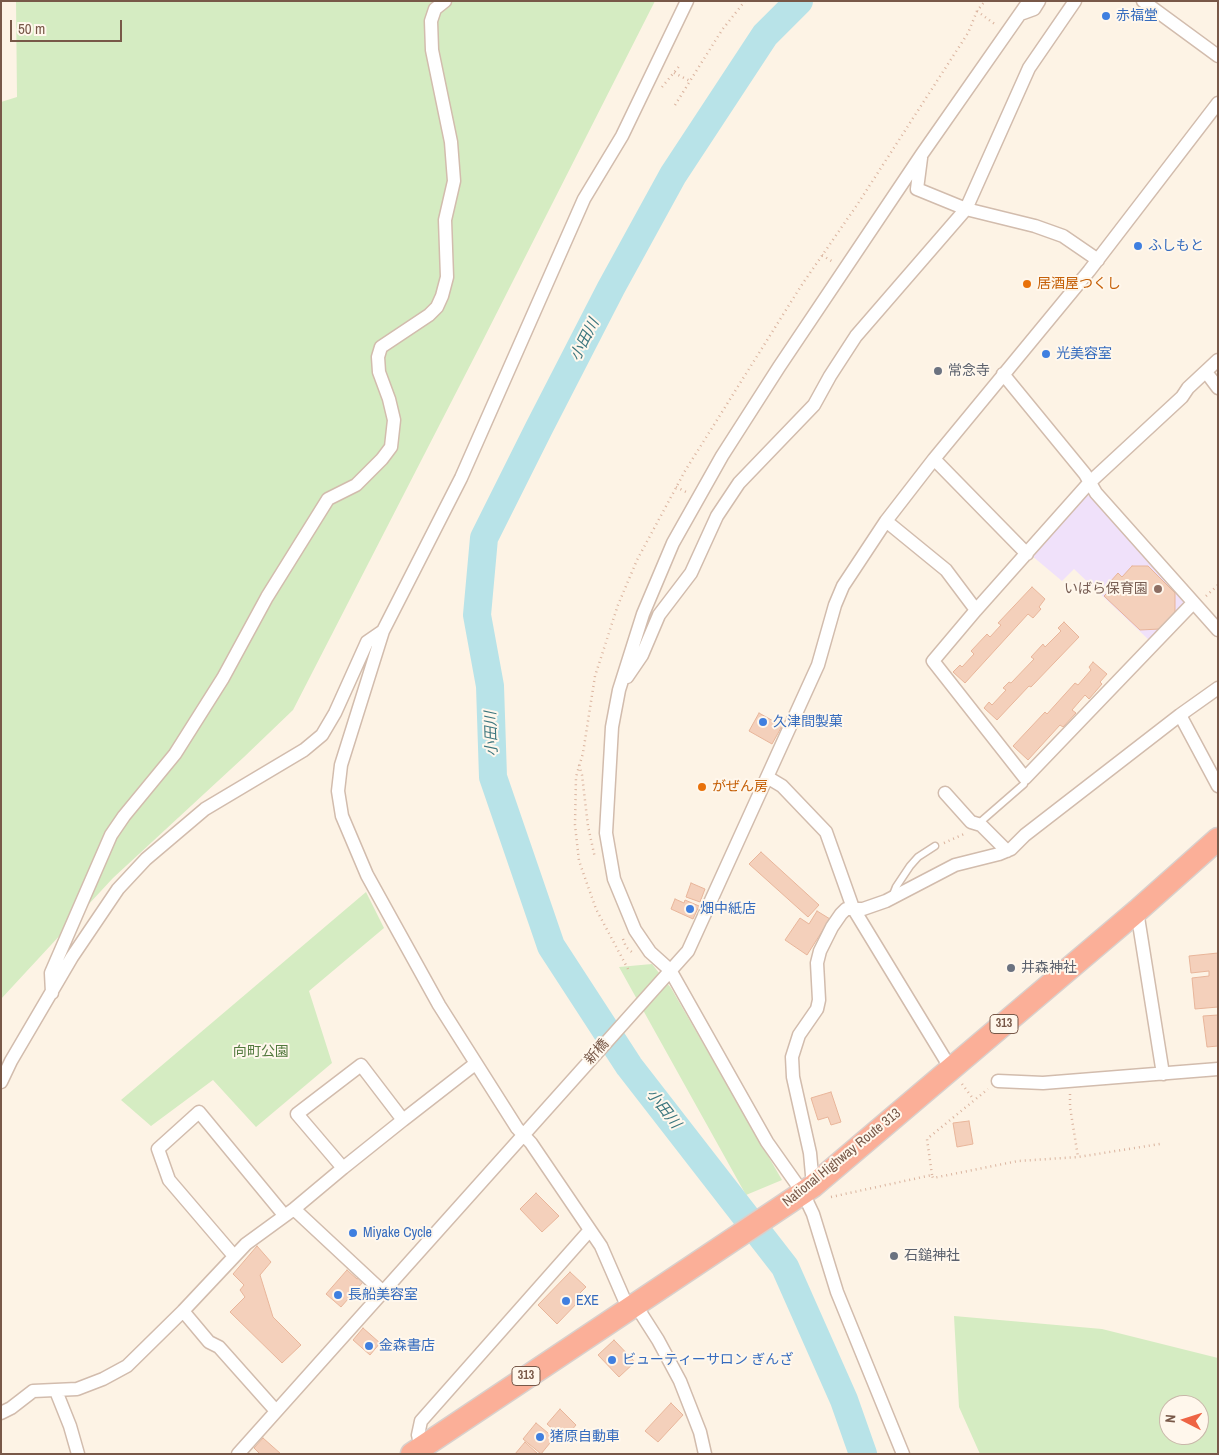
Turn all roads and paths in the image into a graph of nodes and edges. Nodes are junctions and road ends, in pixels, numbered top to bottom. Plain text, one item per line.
1 (445, 1) edge
2 (687, 1) edge
3 (745, 1) edge
4 (1029, 1) edge
5 (1039, 1) edge
6 (1075, 1) edge
7 (1143, 1) edge
8 (977, 11) dead end
9 (1019, 15) junction
10 (999, 27) dead end
11 (1218, 56) edge
12 (674, 73) dead end
13 (690, 81) junction
14 (1218, 103) edge
15 (675, 105) dead end
16 (922, 154) junction
17 (966, 209) junction
18 (822, 255) dead end
19 (828, 259) dead end
20 (1098, 260) junction
21 (1218, 360) edge
22 (1206, 372) junction
23 (1003, 374) junction
24 (1218, 388) edge
25 (934, 459) junction
26 (1090, 483) junction
27 (676, 487) dead end
28 (681, 489) dead end
29 (886, 521) junction
30 (1027, 554) junction
31 (1218, 585) edge
32 (1206, 597) dead end
33 (1193, 603) junction
34 (976, 610) junction
35 (1218, 630) edge
36 (383, 631) junction
37 (1218, 688) edge
38 (619, 690) junction
39 (1180, 715) junction
40 (767, 777) junction
41 (1025, 778) junction
42 (1218, 786) edge
43 (945, 793) dead end
44 (974, 828) junction
45 (1218, 839) edge
46 (935, 846) joint
47 (1007, 851) junction
48 (892, 898) junction
49 (853, 908) junction
50 (1137, 912) junction
51 (667, 974) junction
52 (52, 993) junction
53 (475, 1064) junction
54 (951, 1069) junction
55 (1218, 1069) edge
56 (1163, 1074) junction
57 (998, 1081) joint
58 (1070, 1081) junction
59 (1, 1082) edge
60 (403, 1120) junction
61 (527, 1131) junction
62 (1160, 1144) dead end
63 (1078, 1157) junction
64 (343, 1168) junction
65 (932, 1176) junction
66 (800, 1195) junction
67 (289, 1212) junction
68 (590, 1230) junction
69 (234, 1256) junction
70 (382, 1292) junction
71 (635, 1304) junction
72 (183, 1311) junction
73 (56, 1391) junction
74 (276, 1411) junction
75 (1, 1413) edge
76 (421, 1451) edge
77 (78, 1454) edge
78 (238, 1454) edge
79 (706, 1454) edge
80 (903, 1454) edge

1 - 52 street
2 - 36 street
3 - 13 path
4 - 9 street
5 - 9 street
6 - 17 street
7 - 11 street
8 - 10 path
9 - 16 street
12 - 13 path
13 - 15 path
14 - 20 street, 新橋
16 - 17 street
16 - 38 street
17 - 20 street
17 - 38 street
18 - 19 path
20 - 23 street, 新橋
21 - 22 street
22 - 24 street
22 - 26 street
23 - 25 street, 新橋
23 - 26 street
25 - 29 street, 新橋
25 - 30 street
26 - 30 street
26 - 33 street
27 - 28 path
29 - 34 street
29 - 40 street, 新橋
30 - 34 street
31 - 32 path
33 - 35 street
33 - 41 street
34 - 41 street
36 - 52 street
36 - 53 street
37 - 39 street
38 - 51 street
39 - 42 street
39 - 47 street
40 - 49 street
40 - 51 street, 新橋
41 - 44 lane
43 - 44 street
44 - 46 path
44 - 47 street
45 - 50 highway, National Highway Route 313 / 313
46 - 48 lane
47 - 48 street
48 - 49 street
49 - 54 street
49 - 66 street
50 - 54 highway, National Highway Route 313 / 313
50 - 56 street
51 - 61 street, 新橋
51 - 66 street
52 - 59 street
53 - 60 street
53 - 61 street
54 - 66 highway, National Highway Route 313 / 313
55 - 56 street
56 - 58 street
57 - 58 street
57 - 65 path
58 - 63 path
60 - 64 street
60 - 64 street
61 - 68 street
61 - 70 street, 新橋
62 - 63 path
63 - 65 path
64 - 67 street
65 - 66 path
66 - 71 highway, National Highway Route 313 / 313
66 - 80 street
67 - 69 street
67 - 69 street
67 - 70 street
68 - 71 street
68 - 76 street
69 - 72 street
70 - 74 street, 新橋
71 - 76 highway, National Highway Route 313 / 313
71 - 79 street
72 - 73 street
72 - 74 street
73 - 75 street
73 - 77 street
74 - 78 street, 新橋

